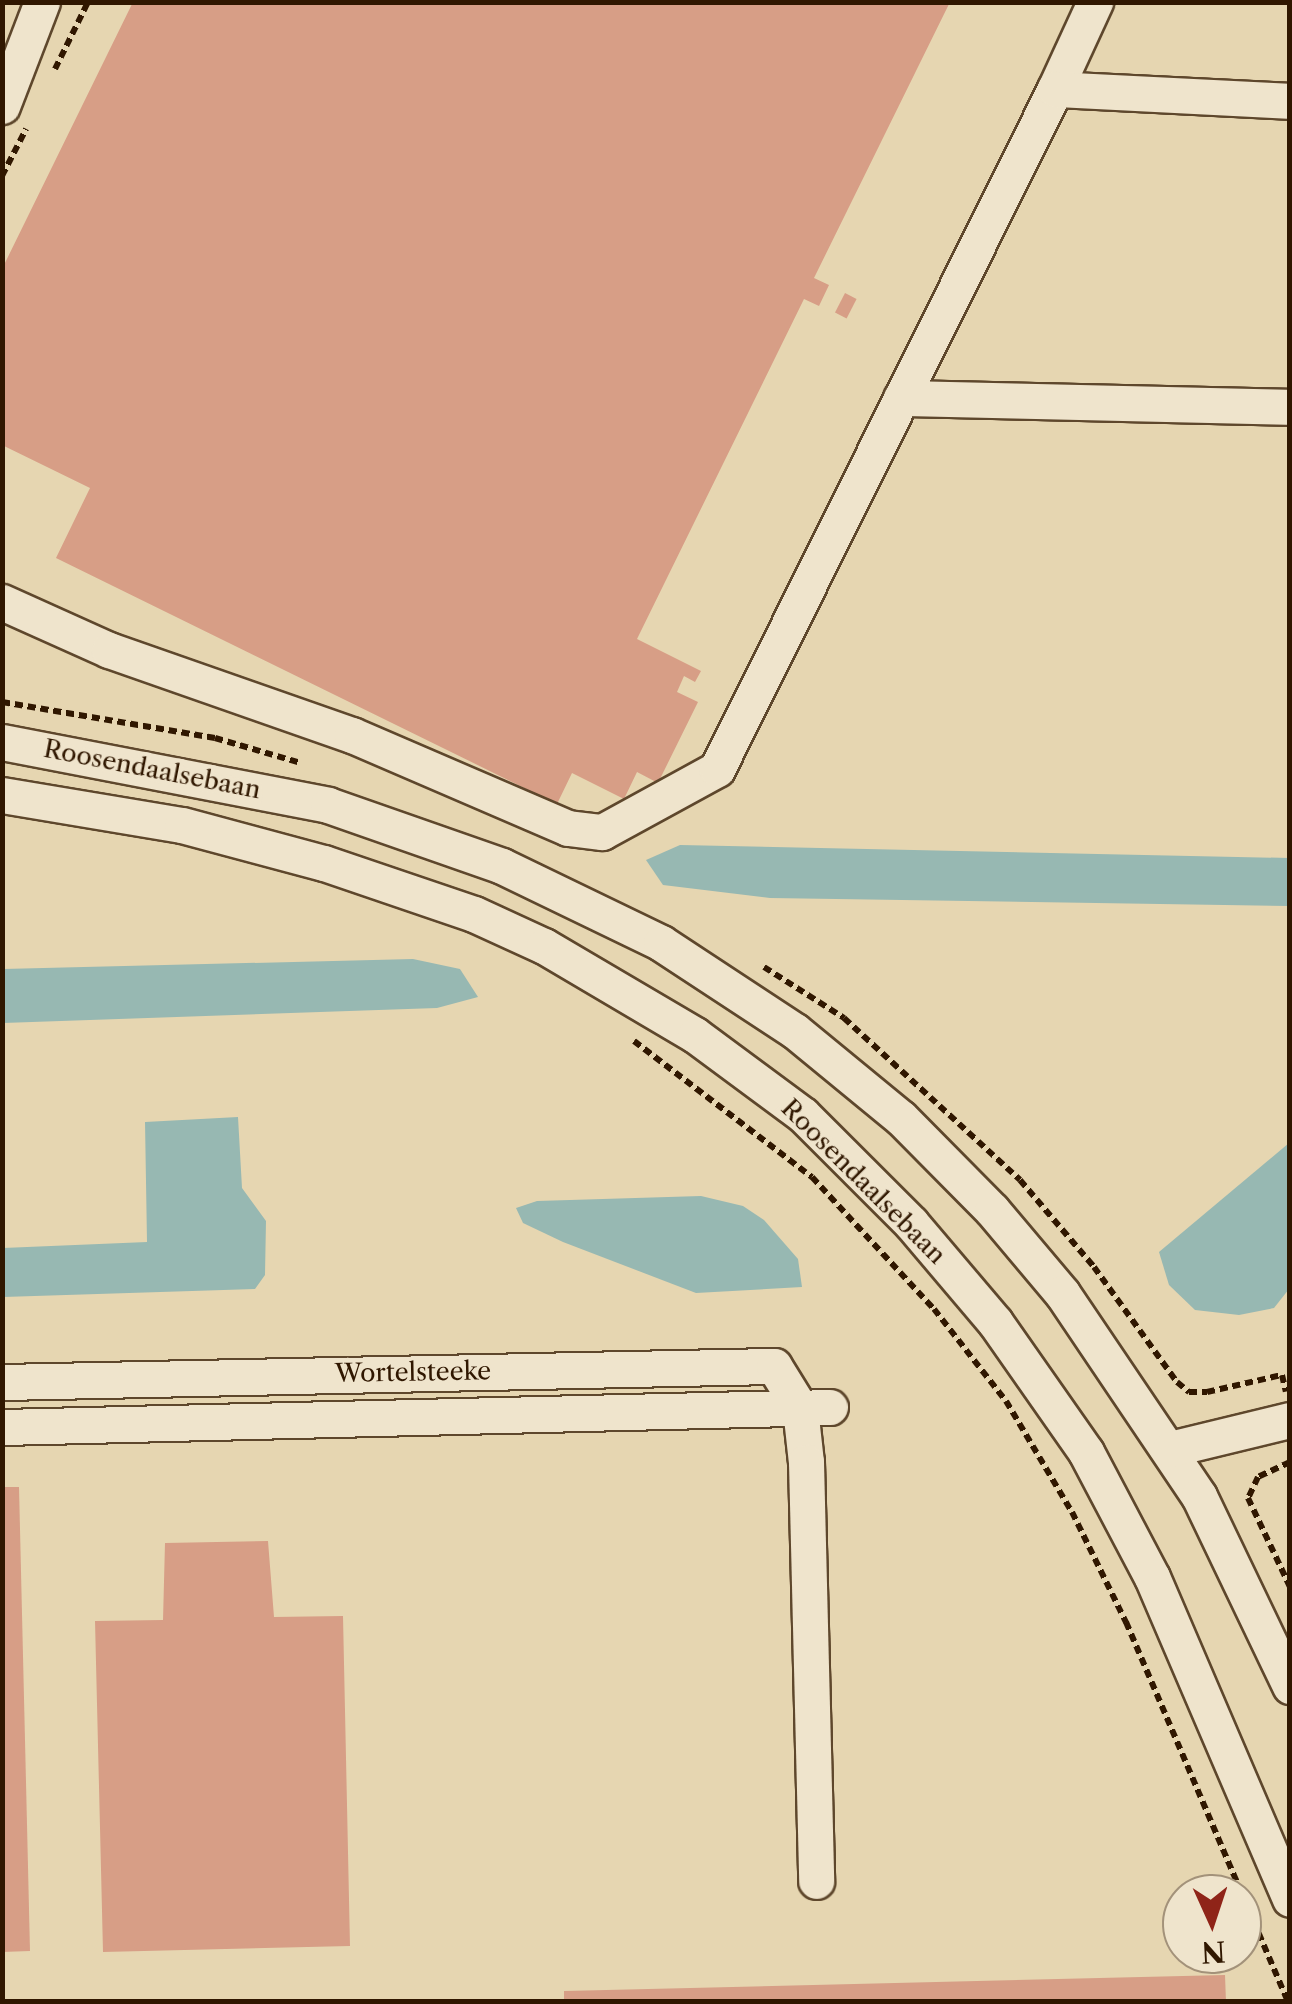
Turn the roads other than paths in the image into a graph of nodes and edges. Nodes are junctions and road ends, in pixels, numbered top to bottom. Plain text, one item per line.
1 (28, 2) edge
2 (42, 2) edge
3 (1095, 2) edge
4 (2, 44) edge
5 (1055, 90) junction
6 (1290, 101) edge
7 (2, 106) edge
8 (901, 398) junction
9 (1290, 407) edge
10 (2, 602) edge
11 (2, 742) edge
12 (2, 795) edge
13 (2, 1382) edge
14 (815, 1408) junction
15 (1290, 1420) edge
16 (2, 1426) edge
17 (1170, 1448) junction
18 (1290, 1686) edge
19 (816, 1881) dead end
20 (1290, 1899) edge

1 - 4 street
2 - 7 street
3 - 5 street
5 - 6 street
5 - 8 street
8 - 9 street
8 - 10 street
11 - 17 street, Roosendaalsebaan
12 - 20 street, Roosendaalsebaan
13 - 14 street, Wortelsteeke
14 - 16 street, Wortelsteeke
14 - 19 street
15 - 17 street
17 - 18 street, Roosendaalsebaan

